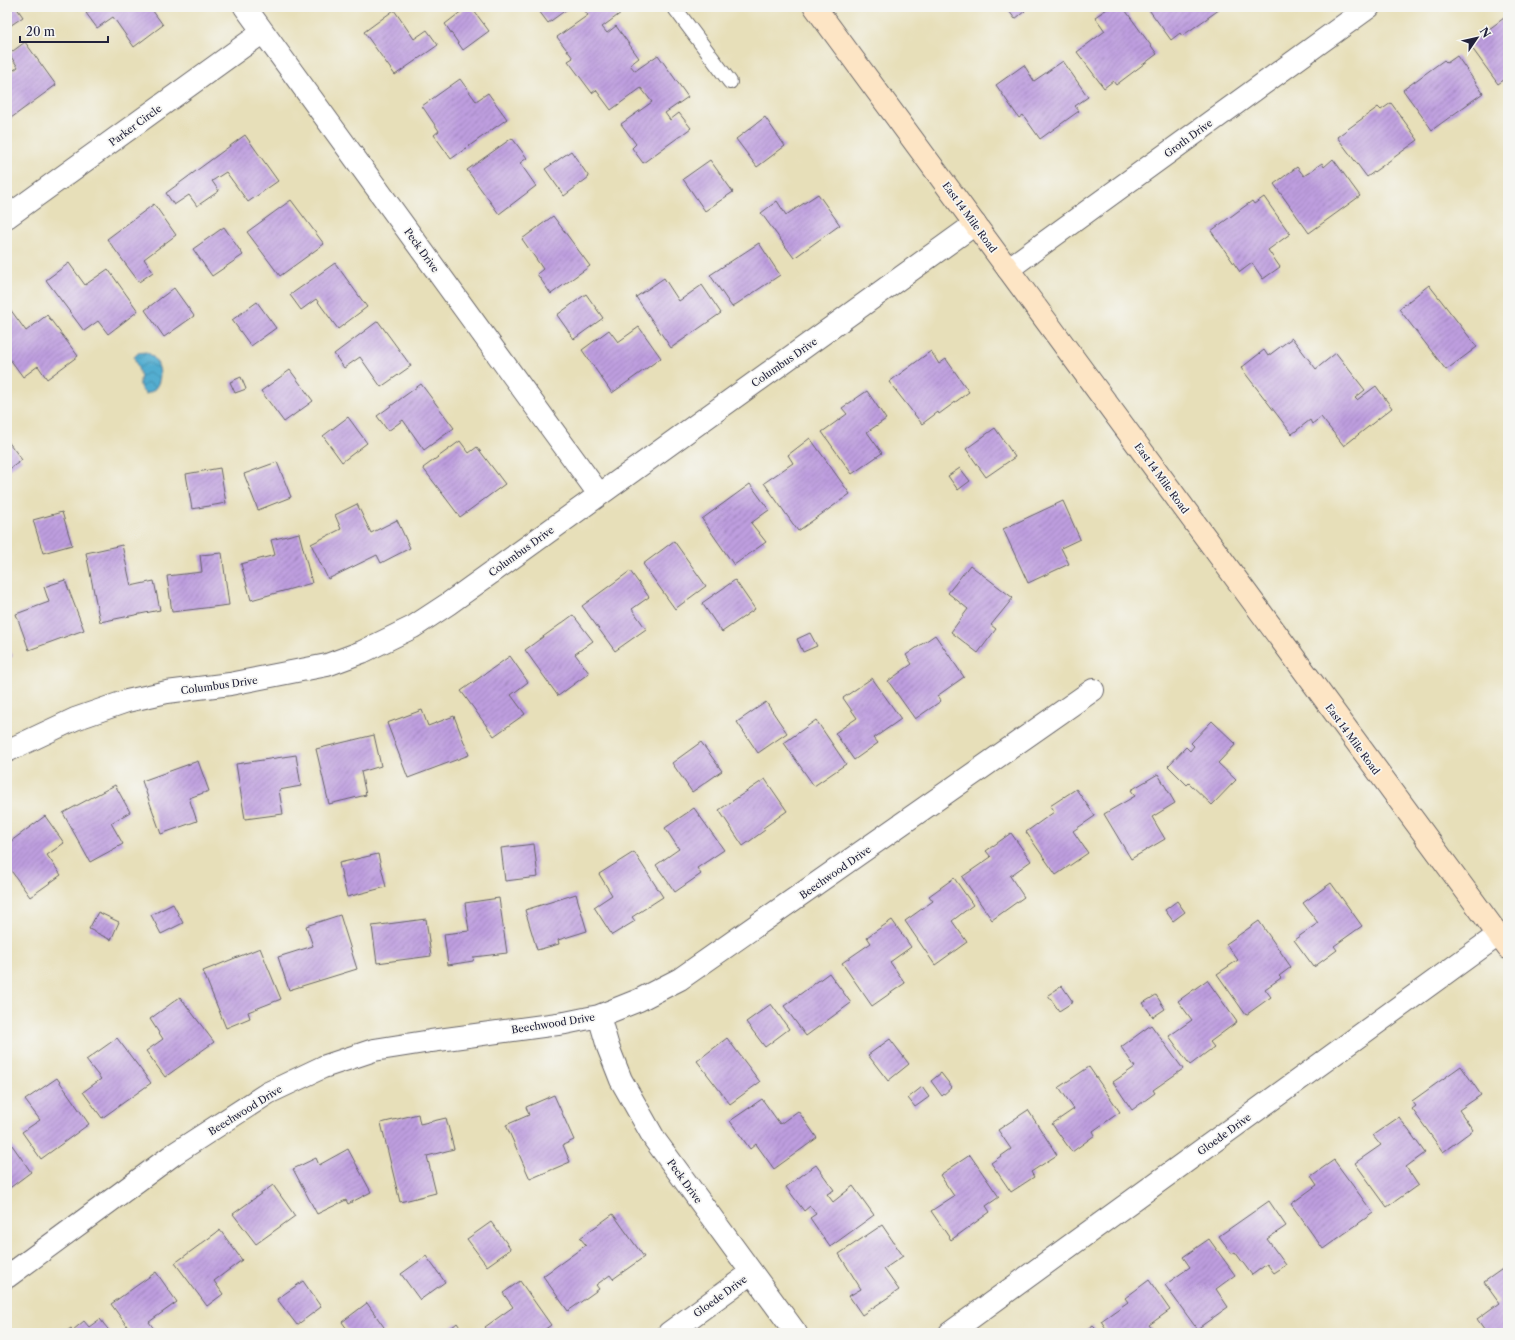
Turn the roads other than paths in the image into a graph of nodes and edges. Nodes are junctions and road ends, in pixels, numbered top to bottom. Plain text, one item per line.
1 (245, 7) edge
2 (674, 7) edge
3 (815, 7) edge
4 (1369, 7) edge
5 (263, 32) junction
6 (730, 82) dead end
7 (7, 217) edge
8 (975, 224) junction
9 (1008, 269) junction
10 (599, 494) junction
11 (1093, 690) dead end
12 (7, 751) edge
13 (1503, 942) edge
14 (599, 1016) junction
15 (751, 1273) junction
16 (7, 1277) edge
17 (669, 1333) edge
18 (796, 1333) edge
19 (950, 1333) edge

1 - 5 street, Peck Drive
2 - 6 lane
3 - 8 main road, East 14 Mile Road
4 - 9 street, Groth Drive
5 - 7 street, Parker Circle
5 - 10 street, Peck Drive
8 - 9 main road, East 14 Mile Road
8 - 10 street, Columbus Drive
9 - 13 main road, East 14 Mile Road
10 - 12 street, Columbus Drive
11 - 14 street, Beechwood Drive
13 - 19 street, Gloede Drive
14 - 15 street, Peck Drive
14 - 16 street, Beechwood Drive
15 - 17 street, Gloede Drive
15 - 18 street, Peck Drive

